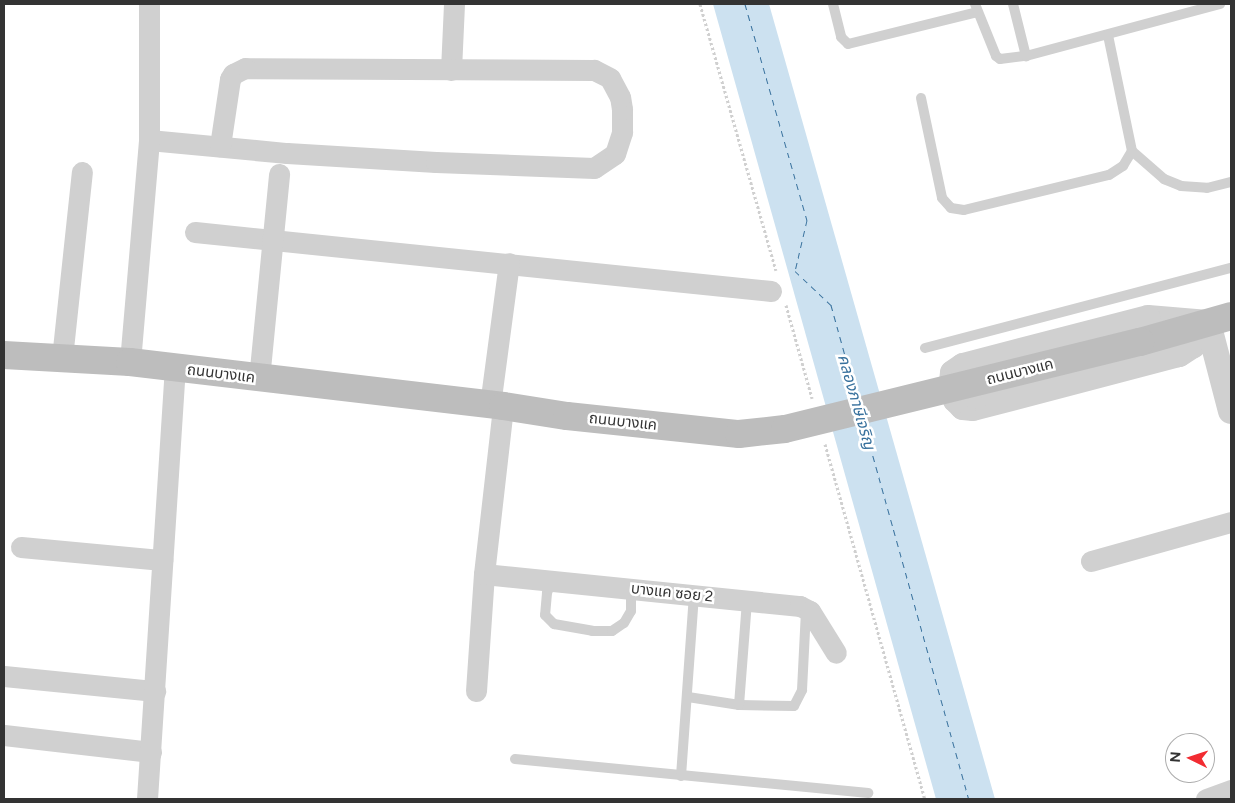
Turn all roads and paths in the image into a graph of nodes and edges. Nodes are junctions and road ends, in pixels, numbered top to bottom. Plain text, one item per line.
1 (149, 4) edge
2 (454, 4) edge
3 (833, 4) edge
4 (1013, 4) edge
5 (1220, 4) edge
6 (976, 8) edge
7 (1108, 36) junction
8 (1026, 56) junction
9 (451, 70) junction
10 (921, 98) dead end
11 (149, 140) junction
12 (220, 146) junction
13 (1132, 151) junction
14 (82, 172) dead end
15 (280, 174) dead end
16 (1231, 182) edge
17 (195, 232) dead end
18 (274, 240) junction
19 (509, 263) junction
20 (1231, 268) edge
21 (771, 291) dead end
22 (1219, 320) edge
23 (925, 348) dead end
24 (4, 355) edge
25 (62, 358) junction
26 (130, 362) junction
27 (176, 368) junction
28 (260, 379) junction
29 (496, 405) junction
30 (1231, 411) edge
31 (1231, 522) edge
32 (21, 547) dead end
33 (162, 560) junction
34 (1090, 561) dead end
35 (484, 574) junction
36 (552, 581) junction
37 (631, 589) junction
38 (694, 595) junction
39 (747, 601) junction
40 (806, 609) junction
41 (836, 653) dead end
42 (4, 676) edge
43 (155, 691) junction
44 (476, 691) dead end
45 (688, 697) junction
46 (739, 705) junction
47 (4, 735) edge
48 (151, 752) junction
49 (515, 759) dead end
50 (681, 776) junction
51 (1231, 790) edge
52 (868, 793) dead end
53 (147, 799) edge
54 (1206, 799) edge

1 - 11 street
2 - 9 street
3 - 6 lane
4 - 8 lane
5 - 7 lane
6 - 8 lane
7 - 8 lane
7 - 13 lane
9 - 12 street
9 - 12 street
10 - 13 lane
11 - 12 street
11 - 26 street
13 - 16 lane
14 - 25 street
15 - 18 street
17 - 18 street
18 - 19 street
18 - 28 street
19 - 21 street
19 - 29 street
20 - 23 lane
22 - 22 street
22 - 29 main road, ถนนบางแค, bridge
22 - 30 street
24 - 25 main road, ถนนบางแค
25 - 26 main road, ถนนบางแค
26 - 27 main road, ถนนบางแค
27 - 28 main road, ถนนบางแค
27 - 33 street
28 - 29 main road, ถนนบางแค
29 - 35 street
31 - 34 street
32 - 33 street
33 - 43 street
35 - 36 street, บางแค ซอย 2
35 - 44 street
36 - 37 street, บางแค ซอย 2
36 - 37 lane
37 - 38 street, บางแค ซอย 2
38 - 39 street, บางแค ซอย 2
38 - 45 lane
39 - 40 street, บางแค ซอย 2
39 - 46 lane
40 - 41 street
40 - 46 lane
42 - 43 street
43 - 48 street
45 - 46 lane
45 - 50 lane
47 - 48 street
48 - 53 street
49 - 50 lane
50 - 52 lane
51 - 54 street

